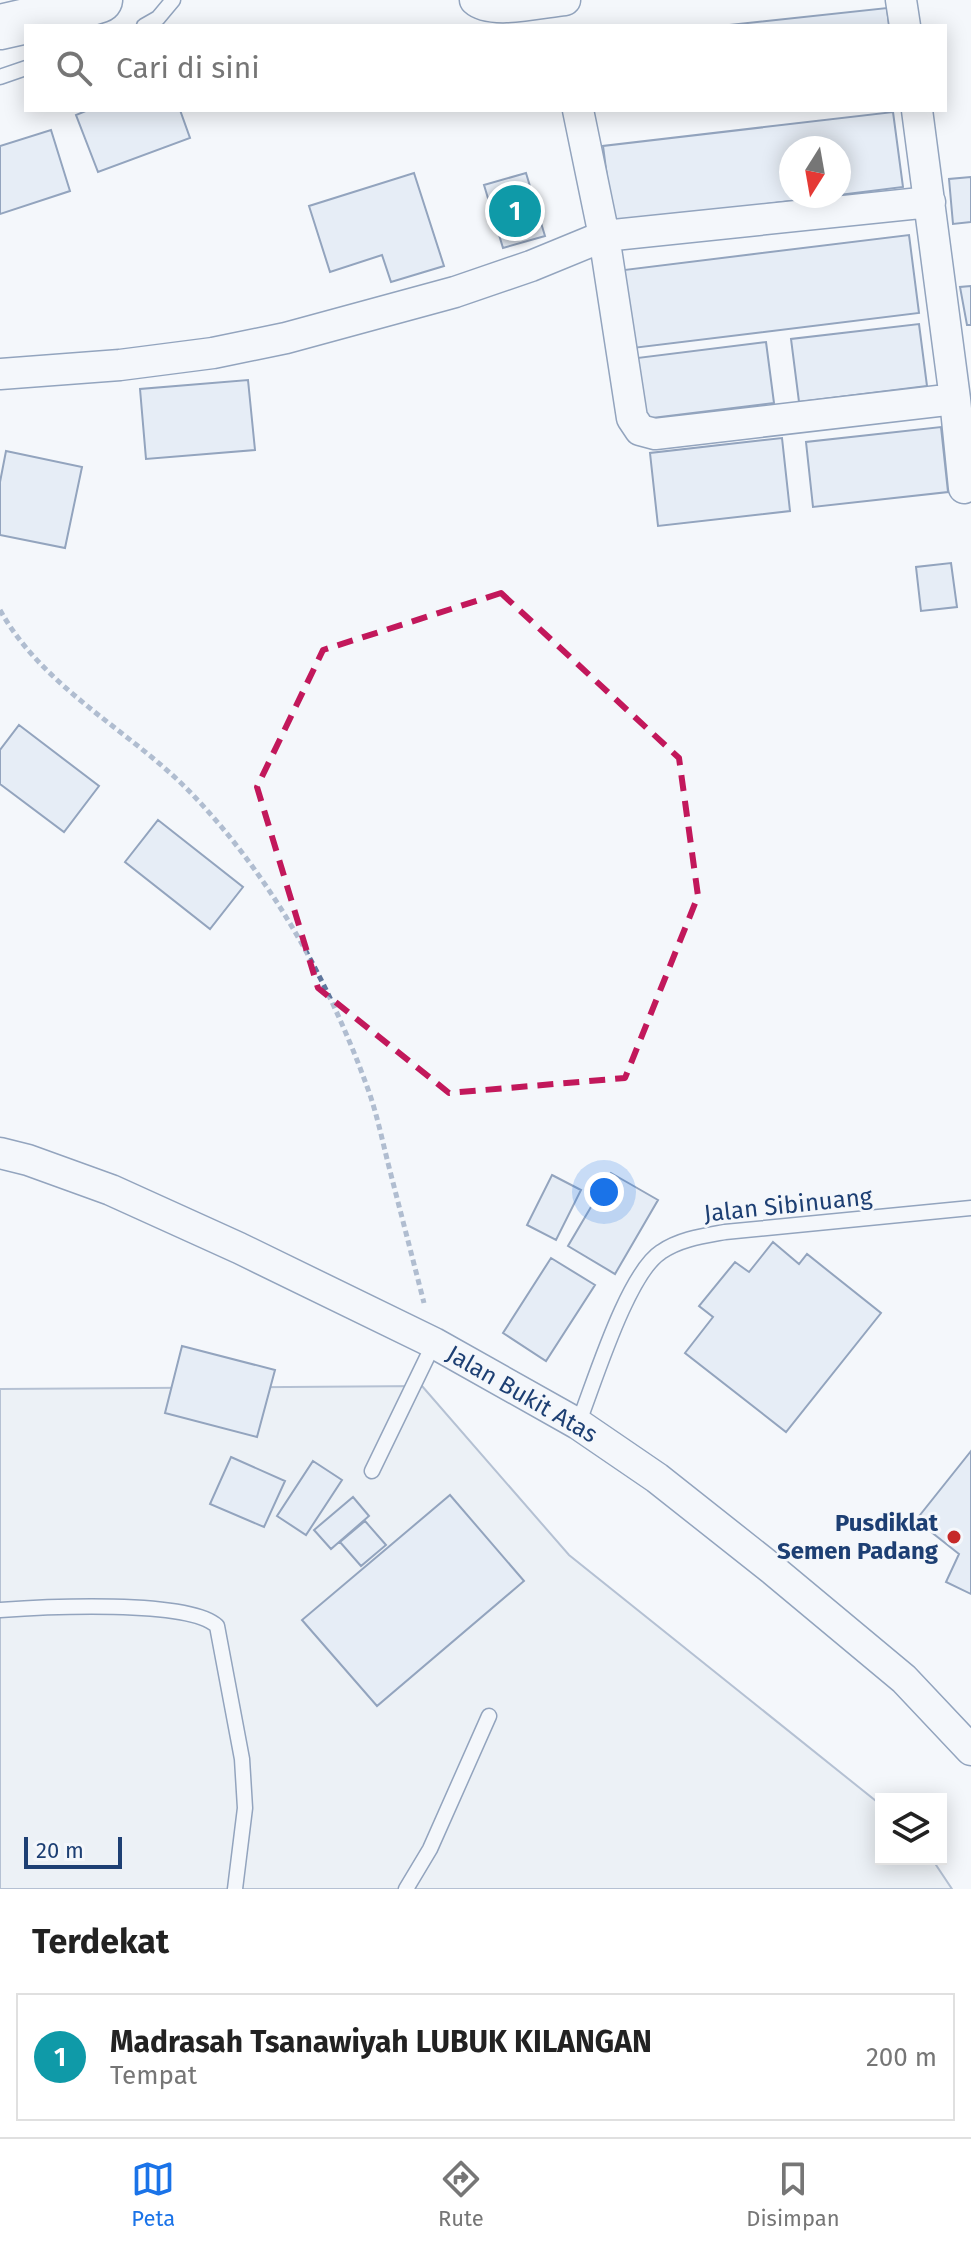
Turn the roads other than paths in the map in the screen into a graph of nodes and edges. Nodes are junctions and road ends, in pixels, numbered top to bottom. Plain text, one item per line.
1 (100, 0) edge
2 (173, 0) edge
3 (475, 0) edge
4 (565, 0) edge
5 (901, 0) edge
6 (556, 1) edge
7 (148, 24) edge
8 (561, 24) edge
9 (905, 24) edge
10 (0, 27) edge
11 (24, 69) edge
12 (0, 77) edge
13 (578, 112) edge
14 (917, 112) edge
15 (930, 202) junction
16 (604, 236) junction
17 (0, 374) edge
18 (955, 399) junction
19 (964, 488) dead end
20 (0, 1153) edge
21 (971, 1208) edge
22 (434, 1343) junction
23 (578, 1424) junction
24 (372, 1471) dead end
25 (0, 1610) edge
26 (489, 1716) dead end
27 (971, 1750) edge
28 (235, 1889) edge
29 (406, 1889) edge

1 - 10 highway
2 - 7 lane
3 - 6 street
4 - 6 street
5 - 9 street
6 - 8 street
11 - 12 lane
13 - 16 street
14 - 15 street
15 - 16 street
15 - 18 street
16 - 17 street
16 - 18 street
18 - 19 street
20 - 22 street, Jalan Bukit Atas
21 - 23 lane, Jalan Sibinuang
22 - 23 street, Jalan Bukit Atas
22 - 24 lane
23 - 27 street, Jalan Bukit Atas
25 - 28 lane
26 - 29 lane

